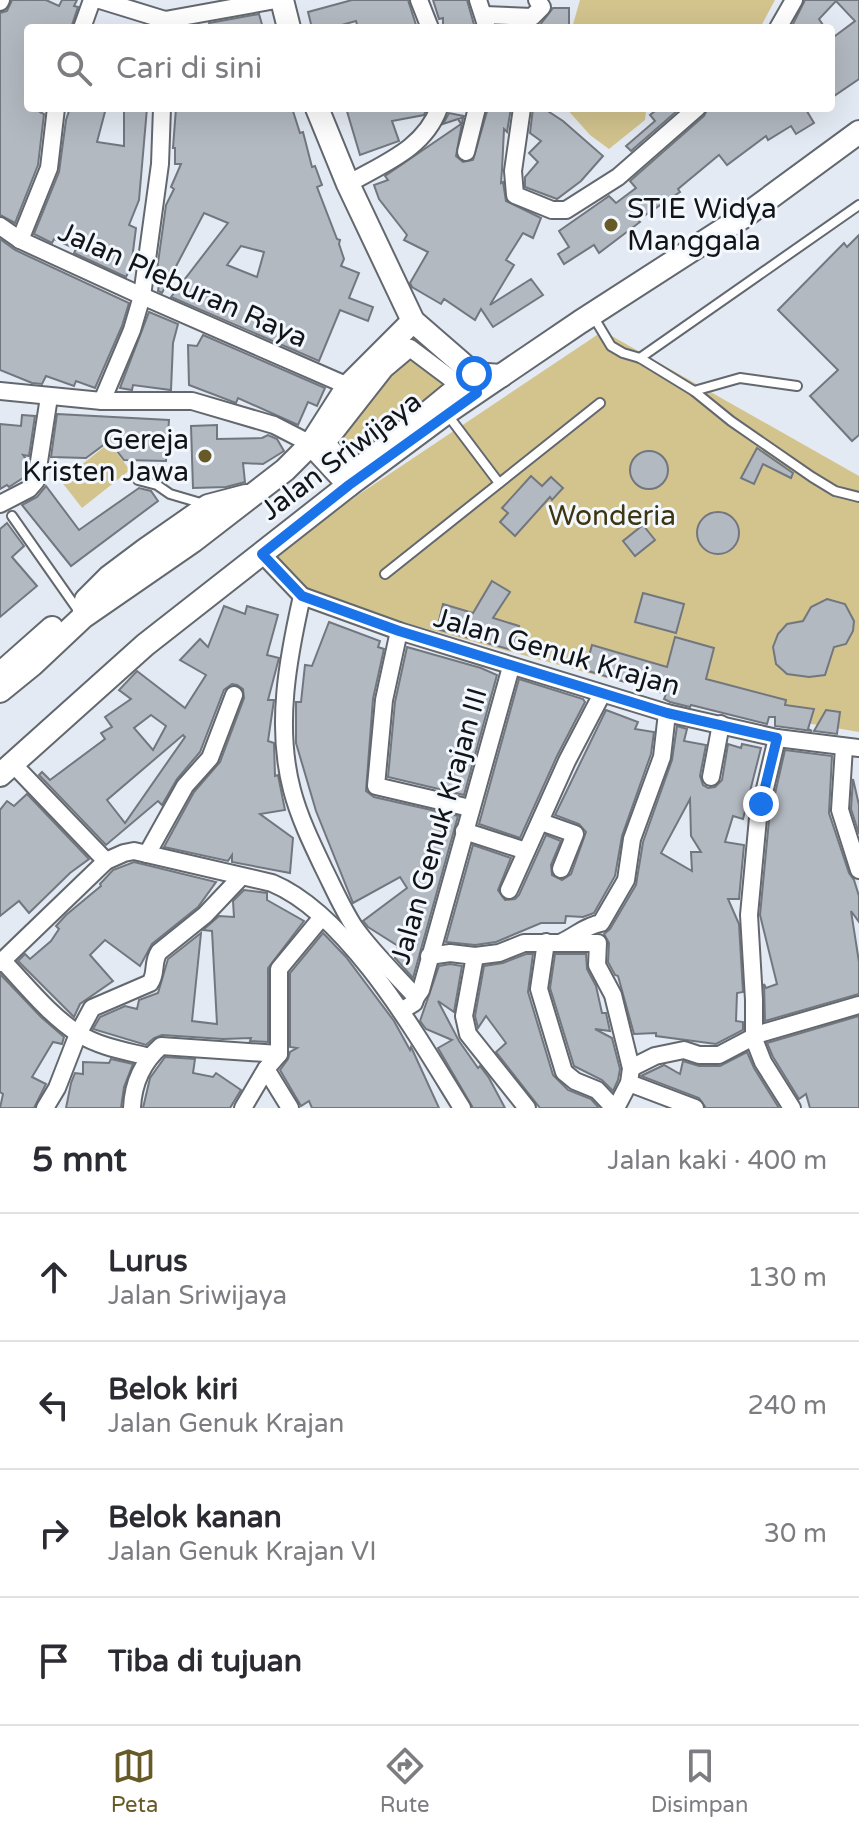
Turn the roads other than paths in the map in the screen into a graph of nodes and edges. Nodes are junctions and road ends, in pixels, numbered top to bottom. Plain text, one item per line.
1 (92, 0) edge
2 (100, 0) edge
3 (150, 0) edge
4 (279, 0) edge
5 (419, 0) edge
6 (794, 0) edge
7 (544, 2) edge
8 (483, 14) edge
9 (83, 24) edge
10 (165, 24) edge
11 (288, 24) edge
12 (428, 24) edge
13 (539, 24) edge
14 (780, 24) edge
15 (56, 112) edge
16 (162, 112) edge
17 (319, 112) edge
18 (437, 112) edge
19 (476, 112) edge
20 (521, 112) edge
21 (692, 112) edge
22 (859, 132) edge
23 (466, 152) dead end
24 (348, 184) junction
25 (859, 205) edge
26 (0, 226) edge
27 (20, 240) junction
28 (142, 296) junction
29 (413, 321) junction
30 (598, 324) junction
31 (410, 348) joint
32 (640, 358) junction
33 (476, 383) junction
34 (348, 386) junction
35 (797, 386) dead end
36 (0, 391) edge
37 (694, 391) junction
38 (49, 397) junction
39 (102, 401) junction
40 (600, 403) dead end
41 (446, 413) junction
42 (311, 444) junction
43 (138, 480) dead end
44 (499, 483) junction
45 (349, 485) junction
46 (256, 494) junction
47 (859, 497) edge
48 (208, 506) junction
49 (6, 510) edge
50 (262, 554) junction
51 (385, 574) dead end
52 (302, 596) junction
53 (83, 617) junction
54 (399, 631) junction
55 (511, 667) junction
56 (0, 674) edge
57 (0, 691) edge
58 (602, 694) junction
59 (234, 695) dead end
60 (667, 713) junction
61 (721, 724) junction
62 (777, 738) junction
63 (851, 747) edge
64 (6, 769) edge
65 (711, 777) dead end
66 (470, 808) junction
67 (541, 822) junction
68 (464, 831) junction
69 (526, 851) junction
70 (147, 854) junction
71 (106, 861) junction
72 (561, 869) dead end
73 (859, 870) edge
74 (241, 877) junction
75 (509, 890) dead end
76 (322, 917) junction
77 (554, 942) junction
78 (429, 956) junction
79 (475, 956) junction
80 (1, 962) edge
81 (410, 1005) junction
82 (859, 1005) edge
83 (78, 1034) junction
84 (754, 1039) junction
85 (279, 1054) junction
86 (149, 1057) junction
87 (266, 1069) junction
88 (630, 1075) junction
89 (45, 1108) edge
90 (132, 1108) edge
91 (243, 1108) edge
92 (290, 1108) edge
93 (462, 1108) edge
94 (527, 1108) edge
95 (615, 1108) edge
96 (695, 1108) edge
97 (792, 1108) edge

1 - 9 street
2 - 10 street
3 - 10 street
4 - 10 street
4 - 11 main road
5 - 12 street
6 - 14 street
7 - 8 street
7 - 13 street
15 - 27 street
16 - 28 street
17 - 24 main road
18 - 24 street
19 - 23 street
20 - 21 street
22 - 30 main road
24 - 29 main road
25 - 32 lane
26 - 27 street, Jalan Pleburan Raya
27 - 28 street, Jalan Pleburan Raya
28 - 34 street, Jalan Pleburan Raya
28 - 39 street
29 - 33 main road
29 - 34 main road, Jalan Sriwijaya
30 - 32 lane
30 - 33 main road
31 - 31 street
32 - 37 lane
33 - 41 main road, Jalan Sriwijaya
34 - 42 main road, Jalan Sriwijaya
35 - 37 lane
36 - 38 street
37 - 47 lane
38 - 39 street
38 - 49 street
39 - 42 street
40 - 44 lane
41 - 44 lane
41 - 45 main road, Jalan Sriwijaya
42 - 45 main road
42 - 46 main road, Jalan Sriwijaya
43 - 48 lane
44 - 51 lane
45 - 50 main road, Jalan Sriwijaya
46 - 48 main road
46 - 53 main road, Jalan Sriwijaya
48 - 53 main road
49 - 53 lane
50 - 52 street, Jalan Genuk Krajan
50 - 64 main road, Jalan Sriwijaya
52 - 54 street, Jalan Genuk Krajan
52 - 81 street
53 - 56 main road
53 - 57 main road, Jalan Sriwijaya
54 - 55 street, Jalan Genuk Krajan
54 - 66 street
55 - 58 street, Jalan Genuk Krajan
55 - 66 street, Jalan Genuk Krajan III
58 - 60 street, Jalan Genuk Krajan
58 - 67 street
59 - 70 street
60 - 61 street, Jalan Genuk Krajan
60 - 77 street
61 - 62 street, Jalan Genuk Krajan
61 - 65 street
62 - 63 street, Jalan Genuk Krajan
62 - 84 street
63 - 73 street
64 - 71 street
66 - 68 street, Jalan Genuk Krajan III
67 - 69 street
67 - 72 street
68 - 69 street
68 - 78 street, Jalan Genuk Krajan III
69 - 75 street
70 - 71 street
70 - 74 street
71 - 80 street
74 - 76 street
74 - 83 street
76 - 81 street
76 - 85 street
77 - 79 street
77 - 88 street
77 - 95 street
78 - 79 street
78 - 81 street, Jalan Genuk Krajan III
79 - 94 street
80 - 83 street
81 - 93 street
82 - 84 street
83 - 86 street
83 - 89 street
84 - 88 street
84 - 97 street
85 - 86 street
85 - 87 street
86 - 90 street
87 - 91 street
87 - 92 street
88 - 95 street
88 - 96 street

